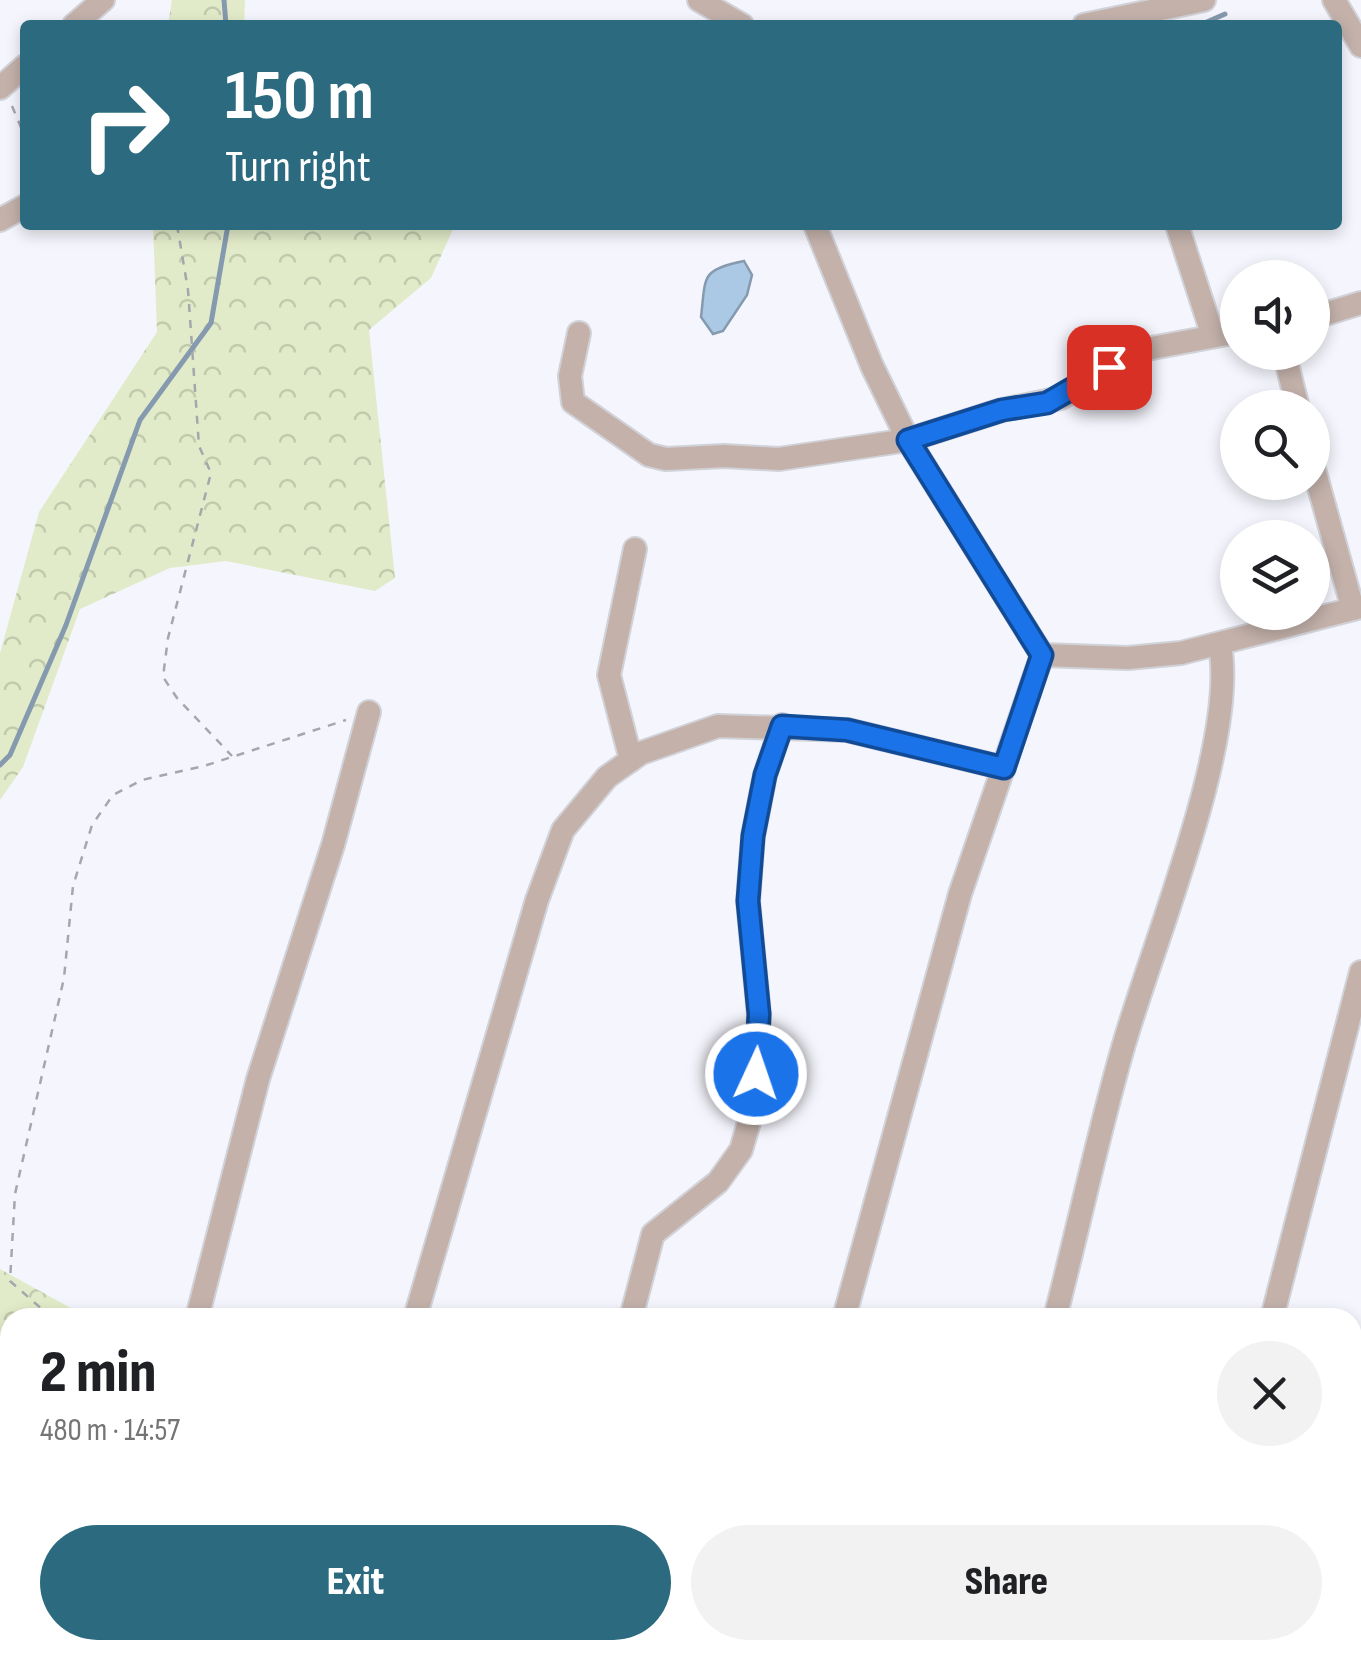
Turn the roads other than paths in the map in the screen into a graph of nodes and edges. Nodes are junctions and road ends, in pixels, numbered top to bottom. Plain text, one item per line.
1 (102, 0) edge
2 (699, 0) edge
3 (1204, 0) edge
4 (1334, 0) edge
5 (80, 20) edge
6 (733, 20) edge
7 (1108, 20) edge
8 (1361, 46) edge
9 (817, 230) edge
10 (1178, 230) edge
11 (1361, 303) edge
12 (1330, 312) edge
13 (579, 333) dead end
14 (1220, 335) edge
15 (1213, 336) junction
16 (908, 440) junction
17 (1324, 500) edge
18 (635, 550) dead end
19 (1357, 608) edge
20 (1220, 646) junction
21 (1042, 655) junction
22 (369, 712) road end
23 (782, 726) junction
24 (630, 760) junction
25 (1004, 768) junction
26 (1361, 972) edge
27 (200, 1308) edge
28 (418, 1308) edge
29 (633, 1308) edge
30 (847, 1308) edge
31 (1058, 1308) edge
32 (1275, 1308) edge

1 - 5 lane
2 - 6 lane
3 - 7 lane
4 - 8 lane
9 - 16 lane
10 - 15 lane
11 - 12 lane
13 - 16 lane
14 - 15 lane
15 - 16 lane
16 - 21 lane
17 - 19 lane
18 - 24 lane
19 - 20 lane
20 - 21 lane
20 - 31 lane
21 - 25 lane
22 - 27 lane
23 - 24 lane
23 - 25 lane
23 - 29 lane
24 - 28 lane
25 - 30 lane
26 - 32 lane

